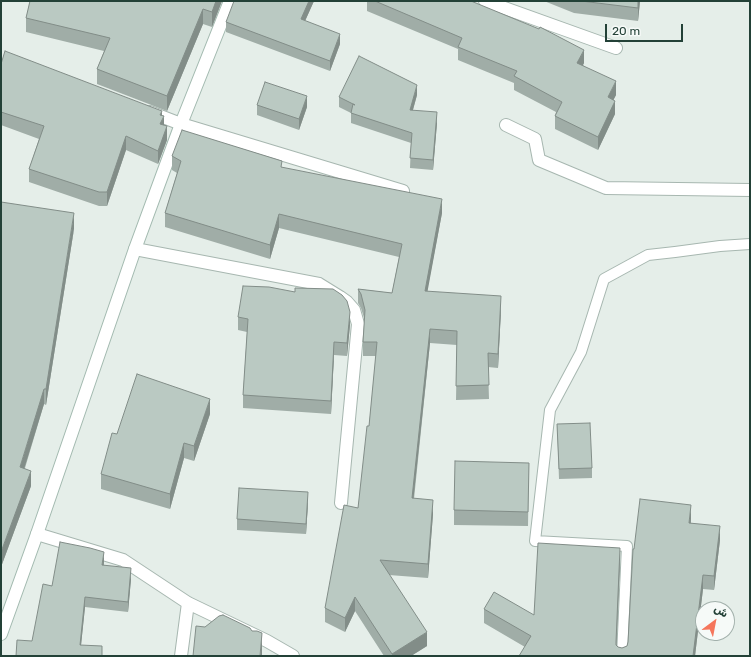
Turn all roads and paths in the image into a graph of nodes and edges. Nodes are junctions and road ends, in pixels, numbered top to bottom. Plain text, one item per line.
1 (230, 1) edge
2 (485, 1) edge
3 (616, 48) dead end
4 (138, 107) edge
5 (181, 124) junction
6 (506, 125) dead end
7 (750, 190) edge
8 (403, 192) edge
9 (750, 244) edge
10 (135, 249) junction
11 (341, 503) dead end
12 (37, 534) junction
13 (188, 604) junction
14 (1, 634) edge
15 (181, 656) edge
16 (293, 656) edge
17 (622, 656) edge

1 - 5 street
2 - 3 street
4 - 5 street
5 - 8 street
5 - 10 street
6 - 7 street
9 - 17 lane
10 - 11 street
10 - 12 street
12 - 13 street
12 - 14 street
13 - 15 street
13 - 16 street

